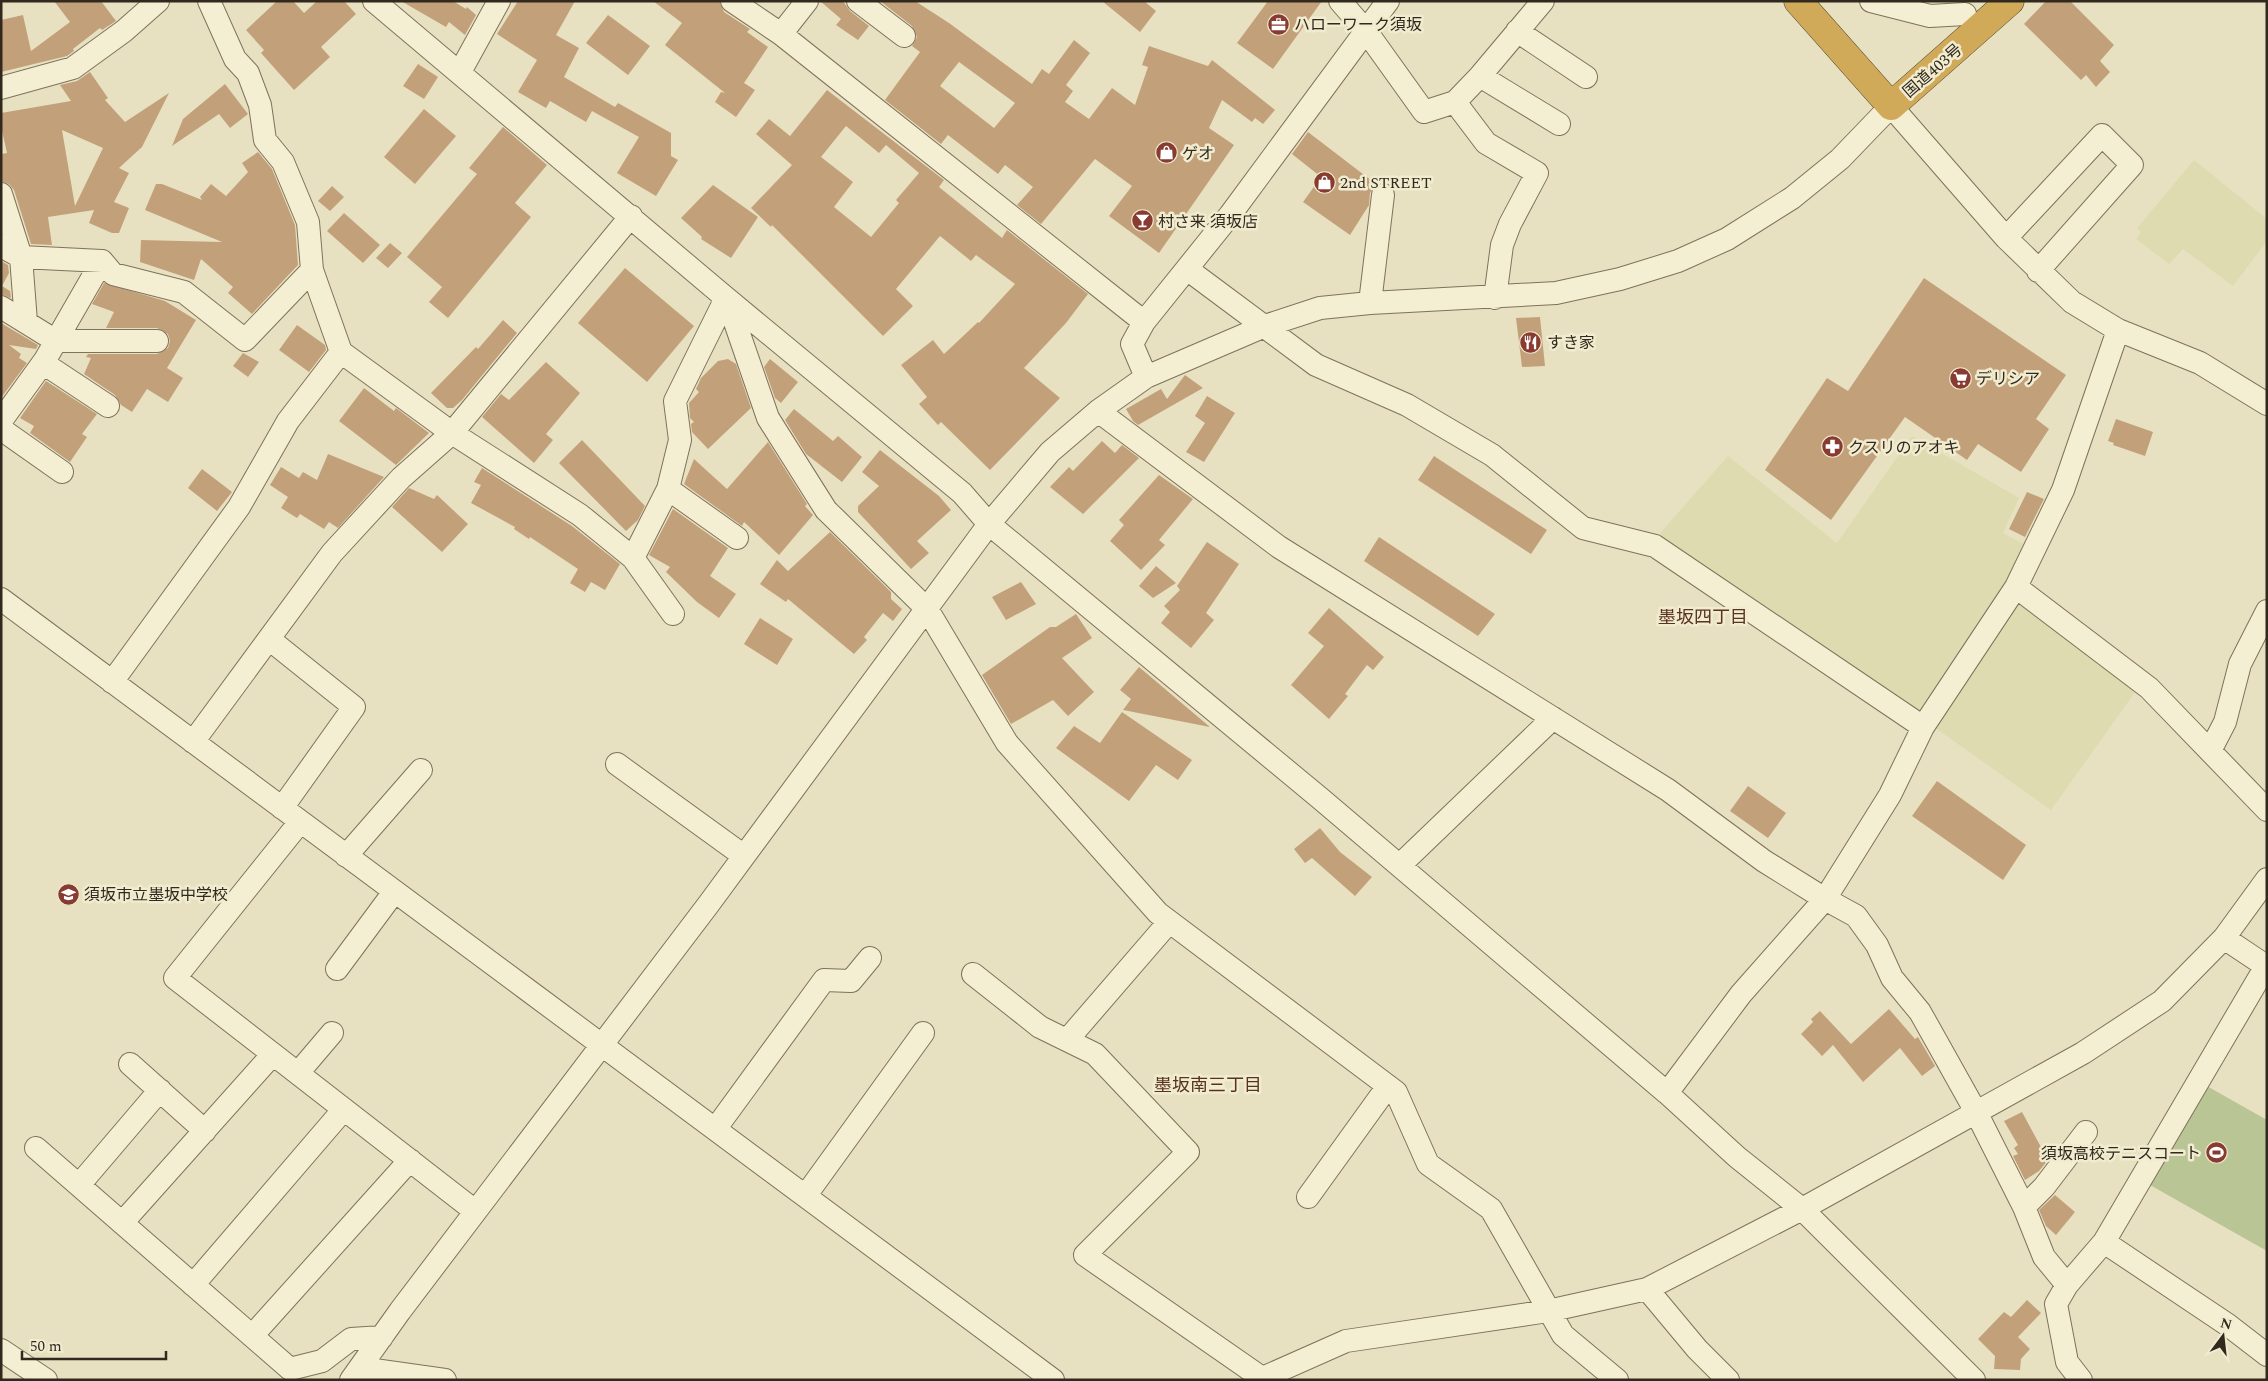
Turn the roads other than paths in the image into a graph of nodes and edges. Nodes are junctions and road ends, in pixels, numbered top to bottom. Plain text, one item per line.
1 (158, 1) edge
2 (209, 1) edge
3 (374, 1) edge
4 (499, 1) edge
5 (732, 1) edge
6 (807, 1) edge
7 (858, 1) edge
8 (1340, 1) edge
9 (1388, 1) edge
10 (1543, 1) edge
11 (1798, 1) edge
12 (1871, 1) edge
13 (2010, 1) edge
14 (1966, 14) dead end
15 (1366, 30) junction
16 (1517, 31) junction
17 (781, 34) junction
18 (904, 36) dead end
19 (460, 72) junction
20 (1480, 76) junction
21 (1586, 78) dead end
22 (1, 88) edge
23 (1455, 102) junction
24 (1891, 106) junction
25 (1559, 124) dead end
26 (1, 194) edge
27 (1383, 195) dead end
28 (631, 216) junction
29 (2006, 238) junction
30 (1, 246) edge
31 (21, 257) junction
32 (102, 261) junction
33 (1187, 269) junction
34 (312, 270) junction
35 (2038, 271) junction
36 (726, 298) junction
37 (1495, 298) junction
38 (1370, 303) junction
39 (1, 307) edge
40 (26, 322) junction
41 (1144, 322) junction
42 (1265, 326) junction
43 (2118, 330) junction
44 (56, 340) junction
45 (157, 341) dead end
46 (341, 352) junction
47 (43, 363) junction
48 (1146, 377) junction
49 (2267, 404) edge
50 (108, 406) dead end
51 (1098, 411) junction
52 (1, 421) edge
53 (1, 429) edge
54 (452, 433) junction
55 (62, 472) dead end
56 (668, 489) junction
57 (989, 524) junction
58 (737, 538) dead end
59 (633, 558) junction
60 (2016, 587) junction
61 (1, 599) edge
62 (927, 609) junction
63 (2267, 611) edge
64 (673, 614) dead end
65 (269, 639) junction
66 (112, 682) junction
67 (1553, 718) junction
68 (1923, 727) junction
69 (193, 742) junction
70 (2210, 751) junction
71 (617, 764) dead end
72 (421, 770) dead end
73 (282, 808) junction
74 (2267, 810) edge
75 (300, 822) junction
76 (346, 856) junction
77 (744, 856) junction
78 (1400, 865) junction
79 (2267, 879) edge
80 (394, 892) junction
81 (1825, 899) junction
82 (1169, 922) junction
83 (2224, 938) junction
84 (870, 958) dead end
85 (337, 969) dead end
86 (973, 974) dead end
87 (332, 1033) dead end
88 (924, 1033) dead end
89 (1068, 1040) junction
90 (602, 1043) junction
91 (273, 1054) junction
92 (130, 1064) dead end
93 (298, 1073) junction
94 (1388, 1086) junction
95 (160, 1090) junction
96 (1667, 1093) junction
97 (344, 1109) junction
98 (1976, 1112) junction
99 (716, 1128) junction
100 (205, 1131) junction
101 (2086, 1132) dead end
102 (36, 1148) dead end
103 (410, 1160) junction
104 (79, 1186) junction
105 (806, 1195) junction
106 (1308, 1197) dead end
107 (2024, 1207) junction
108 (1802, 1209) junction
109 (475, 1211) junction
110 (122, 1223) junction
111 (2104, 1242) junction
112 (193, 1285) junction
113 (2066, 1285) junction
114 (1647, 1289) junction
115 (1548, 1311) junction
116 (252, 1336) junction
117 (382, 1337) junction
118 (1, 1350) edge
119 (2267, 1355) edge
120 (356, 1374) edge
121 (1260, 1379) edge
122 (46, 1380) edge
123 (445, 1380) edge
124 (1053, 1380) edge
125 (1617, 1380) edge
126 (1728, 1380) edge
127 (1974, 1380) edge
128 (2081, 1380) edge

1 - 22 street
2 - 34 street
3 - 19 street
4 - 19 street
5 - 17 street
6 - 17 street
7 - 18 street
8 - 15 street
9 - 15 street
10 - 16 street
11 - 24 highway, 国道403号
12 - 14 street
13 - 24 highway, 国道403号
15 - 23 street
15 - 33 street
16 - 20 street
16 - 21 street
17 - 41 street
19 - 28 street
20 - 23 street
20 - 25 street
23 - 37 street
24 - 29 street
24 - 37 street
26 - 31 street
27 - 38 street
28 - 36 street
28 - 54 street
29 - 35 street
29 - 35 street
30 - 31 street
31 - 32 street
31 - 40 street
32 - 34 street
32 - 44 street
33 - 41 street
33 - 42 street
34 - 46 street
35 - 43 street
36 - 56 street
36 - 57 street
36 - 62 street
37 - 38 street
38 - 42 street
39 - 40 street
40 - 44 street
41 - 48 street
42 - 48 street
42 - 68 street
43 - 49 street
43 - 60 street
44 - 45 street
44 - 47 street
46 - 54 street
46 - 66 street
47 - 50 street
47 - 52 street
48 - 51 street
51 - 57 street
51 - 67 street
53 - 55 street
54 - 59 street
54 - 65 street
56 - 58 street
56 - 59 street
57 - 62 street
57 - 78 street
59 - 64 street
60 - 68 street
60 - 70 street
61 - 66 street
62 - 77 street
62 - 82 street
63 - 70 street
65 - 69 street
65 - 73 street
66 - 69 street
67 - 78 street
67 - 81 street
68 - 81 street
69 - 73 street
70 - 74 street
71 - 77 street
72 - 76 street
73 - 75 street
75 - 76 street
75 - 91 street
76 - 80 street
77 - 90 street
78 - 96 street
79 - 83 street
80 - 85 street
80 - 90 street
81 - 96 street
81 - 98 street
82 - 89 street
82 - 94 street
83 - 98 street
83 - 111 street
84 - 99 street
86 - 89 street
87 - 93 street
88 - 105 street
89 - 121 street
90 - 99 street
90 - 109 street
91 - 93 street
91 - 100 street
92 - 95 street
93 - 97 street
94 - 106 street
94 - 115 street
95 - 100 street
95 - 104 street
96 - 108 street
97 - 103 street
97 - 112 street
98 - 107 street
98 - 108 street
99 - 105 street
100 - 110 street
101 - 107 street
102 - 104 street
103 - 109 street
103 - 116 street
104 - 110 street
105 - 124 street
107 - 113 street
108 - 114 street
108 - 127 street
109 - 117 street
110 - 112 street
111 - 113 street
111 - 119 street
112 - 116 street
113 - 128 street
114 - 115 street
114 - 126 street
115 - 121 street
115 - 125 street
116 - 117 street
117 - 120 street
118 - 122 street
120 - 123 street

